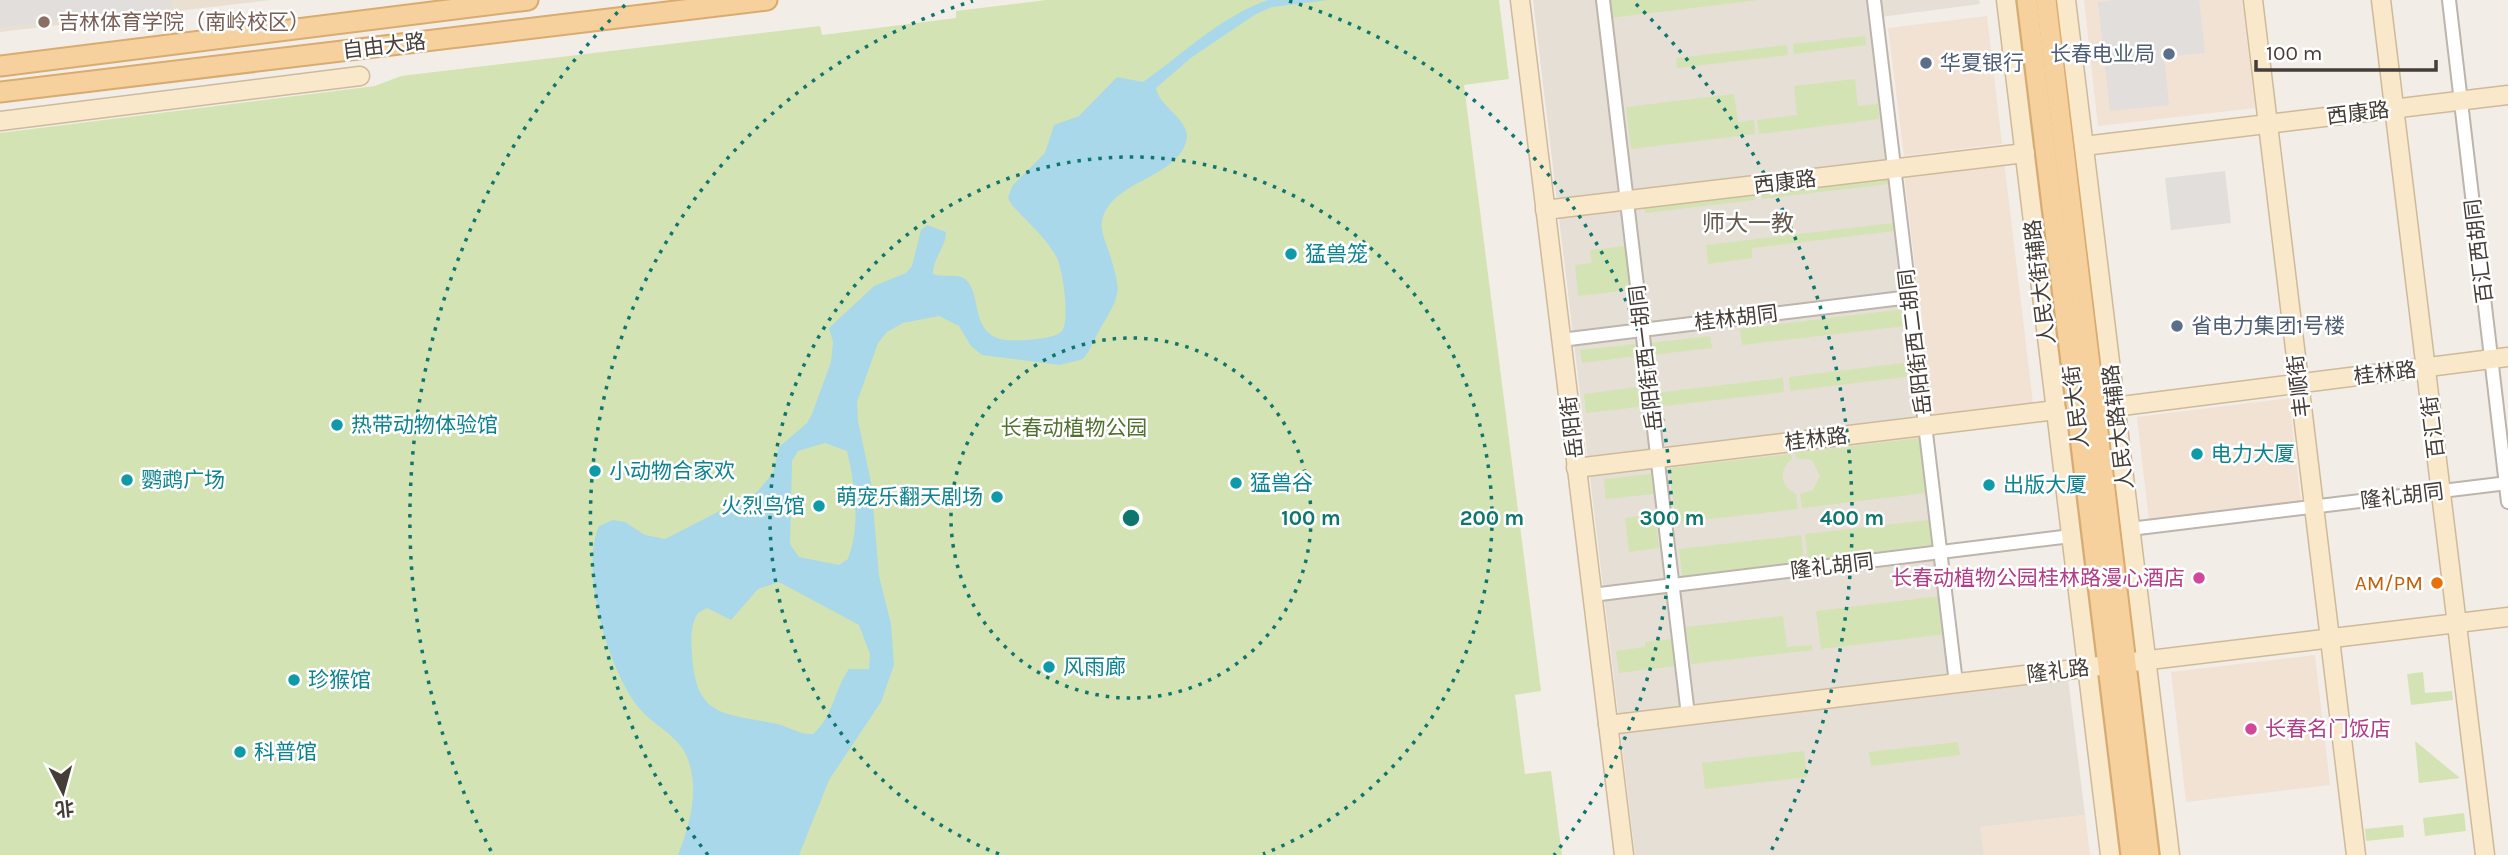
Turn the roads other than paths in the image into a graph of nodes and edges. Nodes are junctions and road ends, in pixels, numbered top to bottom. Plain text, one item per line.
1 (528, 0) edge
2 (767, 0) edge
3 (1520, 0) edge
4 (1603, 0) edge
5 (1874, 0) edge
6 (2006, 0) edge
7 (2027, 0) edge
8 (2046, 0) edge
9 (2066, 0) edge
10 (2253, 0) edge
11 (2381, 0) edge
12 (2449, 0) edge
13 (0, 66) edge
14 (360, 76) dead end
15 (0, 92) edge
16 (2508, 95) edge
17 (2461, 101) junction
18 (2394, 108) junction
19 (0, 121) edge
20 (2267, 124) junction
21 (2084, 146) junction
22 (2025, 153) junction
23 (1895, 169) junction
24 (1627, 200) junction
25 (1545, 210) junction
26 (1910, 297) junction
27 (1642, 330) junction
28 (1561, 340) junction
29 (2500, 358) edge
30 (2426, 368) junction
31 (2298, 383) junction
32 (2115, 406) junction
33 (2095, 409) junction
34 (2056, 410) junction
35 (1926, 426) junction
36 (1657, 458) junction
37 (1576, 468) junction
38 (2507, 484) edge
39 (2441, 492) junction
40 (2508, 502) edge
41 (2313, 507) junction
42 (2130, 529) junction
43 (2071, 536) junction
44 (1941, 552) junction
45 (1673, 585) junction
46 (1592, 595) junction
47 (2508, 617) edge
48 (2456, 623) junction
49 (2329, 638) junction
50 (2146, 660) junction
51 (2117, 664) junction
52 (2087, 667) junction
53 (1956, 683) junction
54 (1688, 715) junction
55 (1608, 725) junction
56 (1623, 855) edge
57 (2110, 855) edge
58 (2131, 855) edge
59 (2149, 855) edge
60 (2169, 855) edge
61 (2356, 855) edge
62 (2485, 855) edge

1 - 13 main road, 自由大路
2 - 15 main road, 自由大路
3 - 25 street, 岳阳街
4 - 24 street, 岳阳街西一胡同
5 - 23 street, 岳阳街西二胡同
6 - 22 street, 人民大街辅路
7 - 51 main road, 人民大街
8 - 33 main road, 人民大街
9 - 21 street, 人民大路辅路
10 - 20 street, 丰顺街
11 - 18 street, 百汇街
12 - 17 street, 百汇西胡同
14 - 19 street
16 - 17 street, 西康路
17 - 18 street, 西康路
17 - 29 street, 百汇西胡同
18 - 20 street, 西康路
18 - 30 street, 百汇街
20 - 21 street, 西康路
20 - 31 street, 丰顺街
21 - 32 street, 人民大路辅路
22 - 23 street, 西康路
22 - 34 street, 人民大街辅路
23 - 24 street, 西康路
23 - 26 street, 岳阳街西二胡同
24 - 25 street, 西康路
24 - 27 street, 岳阳街西一胡同
25 - 28 street, 岳阳街
26 - 27 street, 桂林胡同
26 - 35 street, 岳阳街西二胡同
27 - 28 street, 桂林胡同
27 - 36 street, 岳阳街西一胡同
28 - 37 street, 岳阳街
29 - 30 street, 桂林路
29 - 38 street, 百汇西胡同
30 - 31 street, 桂林路
30 - 39 street, 百汇街
31 - 32 street, 桂林路
31 - 41 street, 丰顺街
32 - 33 street, 桂林路
32 - 42 street, 人民大路辅路
33 - 51 main road, 人民大街
34 - 35 street, 桂林路
34 - 43 street, 人民大街辅路
35 - 36 street, 桂林路
35 - 44 street, 岳阳街西二胡同
36 - 37 street, 桂林路
36 - 45 street, 岳阳街西一胡同
37 - 46 street, 岳阳街
38 - 39 street, 隆礼胡同
38 - 40 street, 百汇西胡同
39 - 41 street, 隆礼胡同
39 - 48 street, 百汇街
41 - 42 street, 隆礼胡同
41 - 49 street, 丰顺街
42 - 50 street, 人民大路辅路
43 - 44 street, 隆礼胡同
43 - 52 street, 人民大街辅路
44 - 45 street, 隆礼胡同
44 - 53 street, 岳阳街西二胡同
45 - 46 street, 隆礼胡同
45 - 54 street, 岳阳街西一胡同
46 - 55 street, 岳阳街
47 - 48 street, 隆礼路
48 - 49 street, 隆礼路
48 - 62 street, 百汇街
49 - 50 street, 隆礼路
49 - 61 street, 丰顺街
50 - 51 street, 隆礼路
50 - 60 street, 人民大路辅路
51 - 52 street, 隆礼路
51 - 58 main road, 人民大街
51 - 59 main road, 人民大街
52 - 53 street, 隆礼路
52 - 57 street, 人民大街辅路
53 - 54 street, 隆礼路
54 - 55 street, 隆礼路
55 - 56 street, 岳阳街

